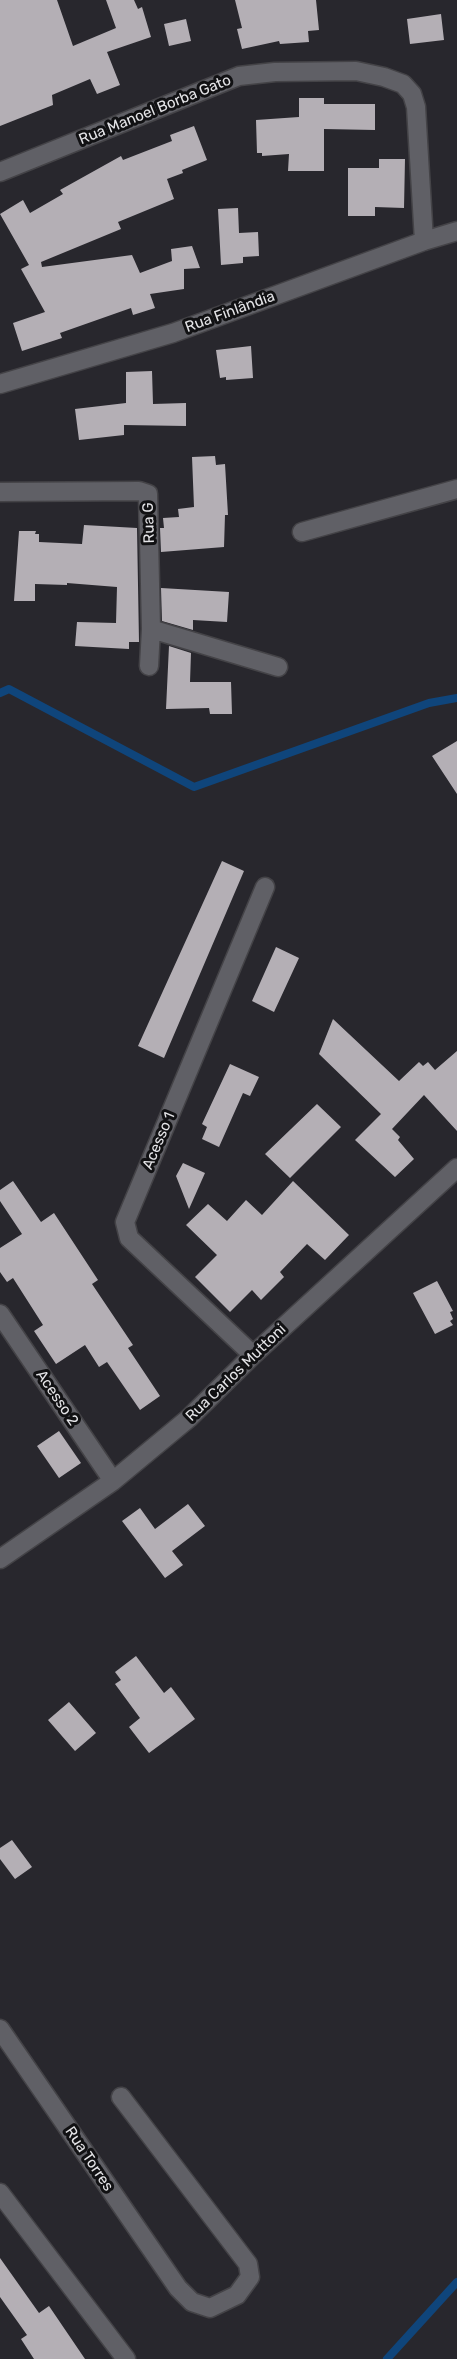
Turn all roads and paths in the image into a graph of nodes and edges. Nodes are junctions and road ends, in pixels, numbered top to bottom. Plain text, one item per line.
1 (0, 172) edge
2 (457, 231) edge
3 (424, 241) junction
4 (0, 384) edge
5 (457, 489) edge
6 (0, 492) edge
7 (302, 532) dead end
8 (151, 629) junction
9 (149, 666) dead end
10 (278, 667) dead end
11 (265, 887) dead end
12 (455, 1175) edge
13 (0, 1314) edge
14 (253, 1355) junction
15 (113, 1481) junction
16 (0, 1559) edge
17 (0, 2029) edge
18 (121, 2097) dead end
19 (0, 2193) edge
20 (126, 2359) edge

1 - 3 street, Rua Manoel Borba Gato
2 - 3 street, Rua Finlândia
3 - 4 street, Rua Finlândia
5 - 7 street
6 - 8 street, Rua G
8 - 9 street
8 - 10 street
11 - 14 street, Acesso 1
12 - 14 street, Rua Carlos Muttoni
13 - 15 street, Acesso 2
14 - 15 street, Rua Carlos Muttoni
15 - 16 street, Rua Carlos Muttoni
17 - 18 street, Rua Torres
19 - 20 street

